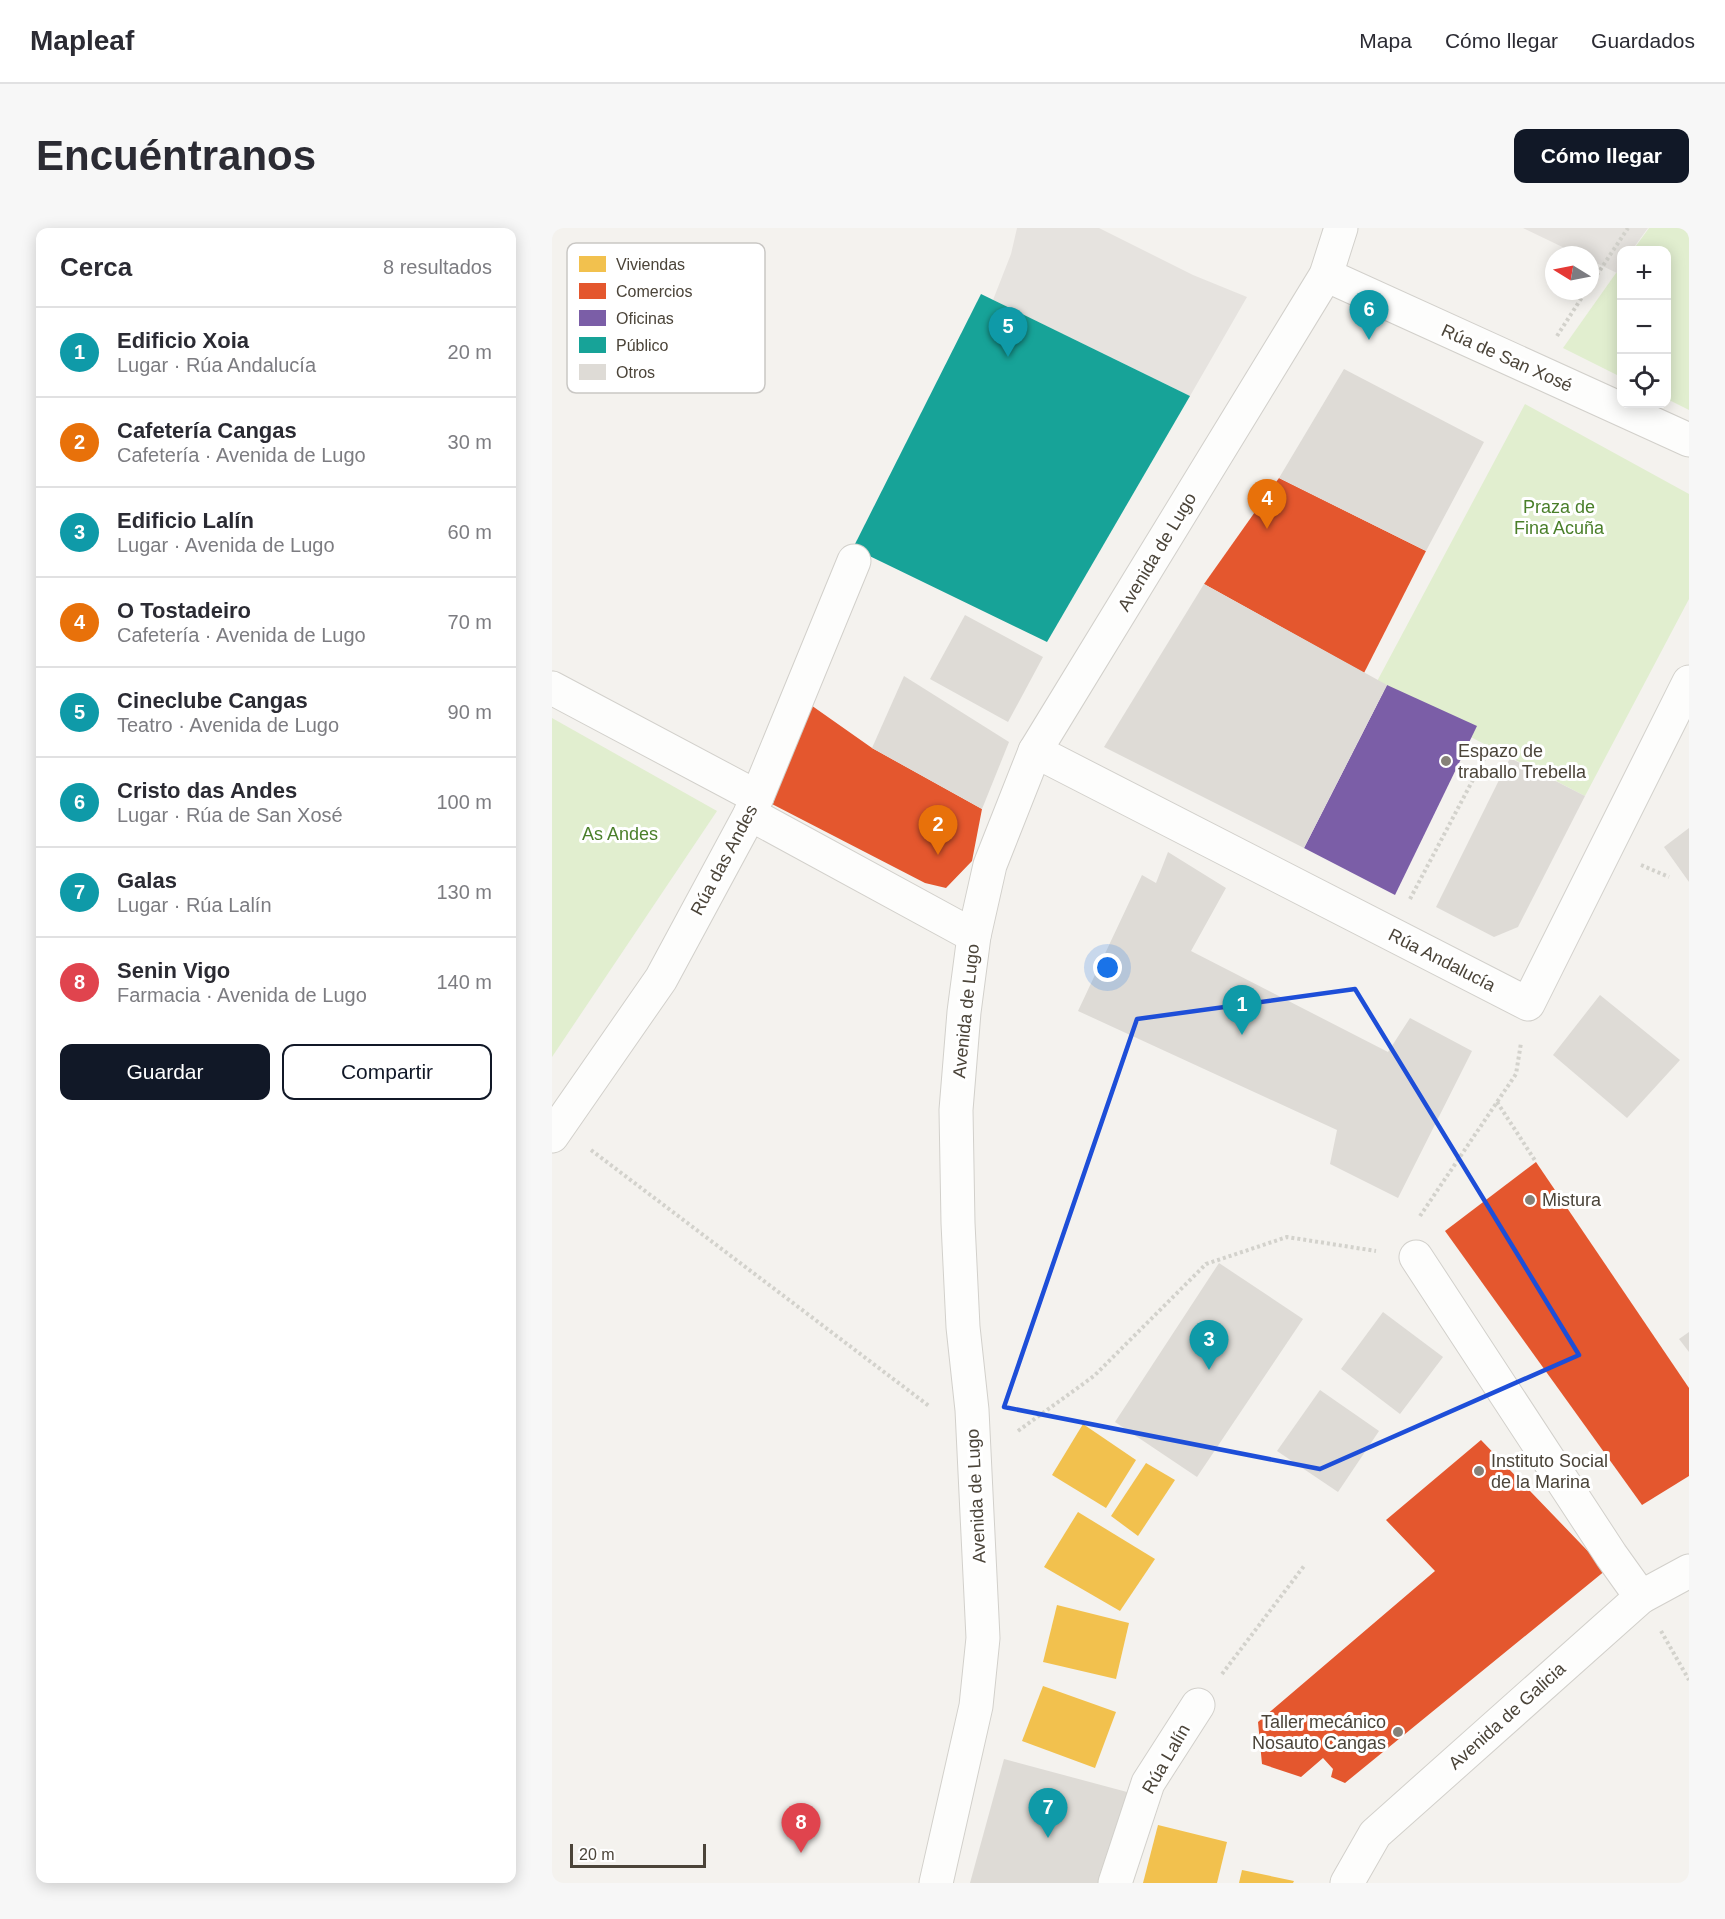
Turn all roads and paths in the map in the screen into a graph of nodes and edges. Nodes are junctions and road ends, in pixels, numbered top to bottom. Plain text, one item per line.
1 (1341, 228) edge
2 (1628, 228) edge
3 (1599, 272) edge
4 (1326, 275) junction
5 (1580, 300) edge
6 (1535, 370) junction
7 (1689, 440) edge
8 (854, 561) dead end
9 (1689, 682) edge
10 (552, 688) edge
11 (1035, 751) junction
12 (1485, 757) dead end
13 (754, 806) junction
14 (1392, 934) junction
15 (974, 936) junction
16 (1528, 1004) junction
17 (1497, 1102) junction
18 (555, 1131) edge
19 (1536, 1162) dead end
20 (1416, 1257) junction
21 (1018, 1431) dead end
22 (974, 1440) junction
23 (1304, 1566) dead end
24 (1689, 1571) edge
25 (1641, 1597) junction
26 (1689, 1680) edge
27 (1198, 1705) joint
28 (936, 1883) edge
29 (1114, 1883) edge
30 (1347, 1883) edge

1 - 4 street, Avenida de Lugo
2 - 3 path
4 - 6 street, Rúa de San Xosé
4 - 11 street, Avenida de Lugo
5 - 6 path
6 - 7 street, Rúa de San Xosé
8 - 13 street, Rúa das Andes
9 - 16 street
10 - 13 street
11 - 14 street, Rúa Andalucía
11 - 15 street, Avenida de Lugo
12 - 14 path
13 - 15 street
13 - 18 street, Rúa das Andes
14 - 16 street, Rúa Andalucía
15 - 22 street, Avenida de Lugo
16 - 17 path
17 - 19 path
17 - 20 path
18 - 22 path
20 - 21 path
20 - 25 street
22 - 28 street, Avenida de Lugo
23 - 27 path
24 - 25 street, Avenida de Galicia
25 - 26 path
25 - 30 street, Avenida de Galicia
27 - 29 street, Rúa Lalín

